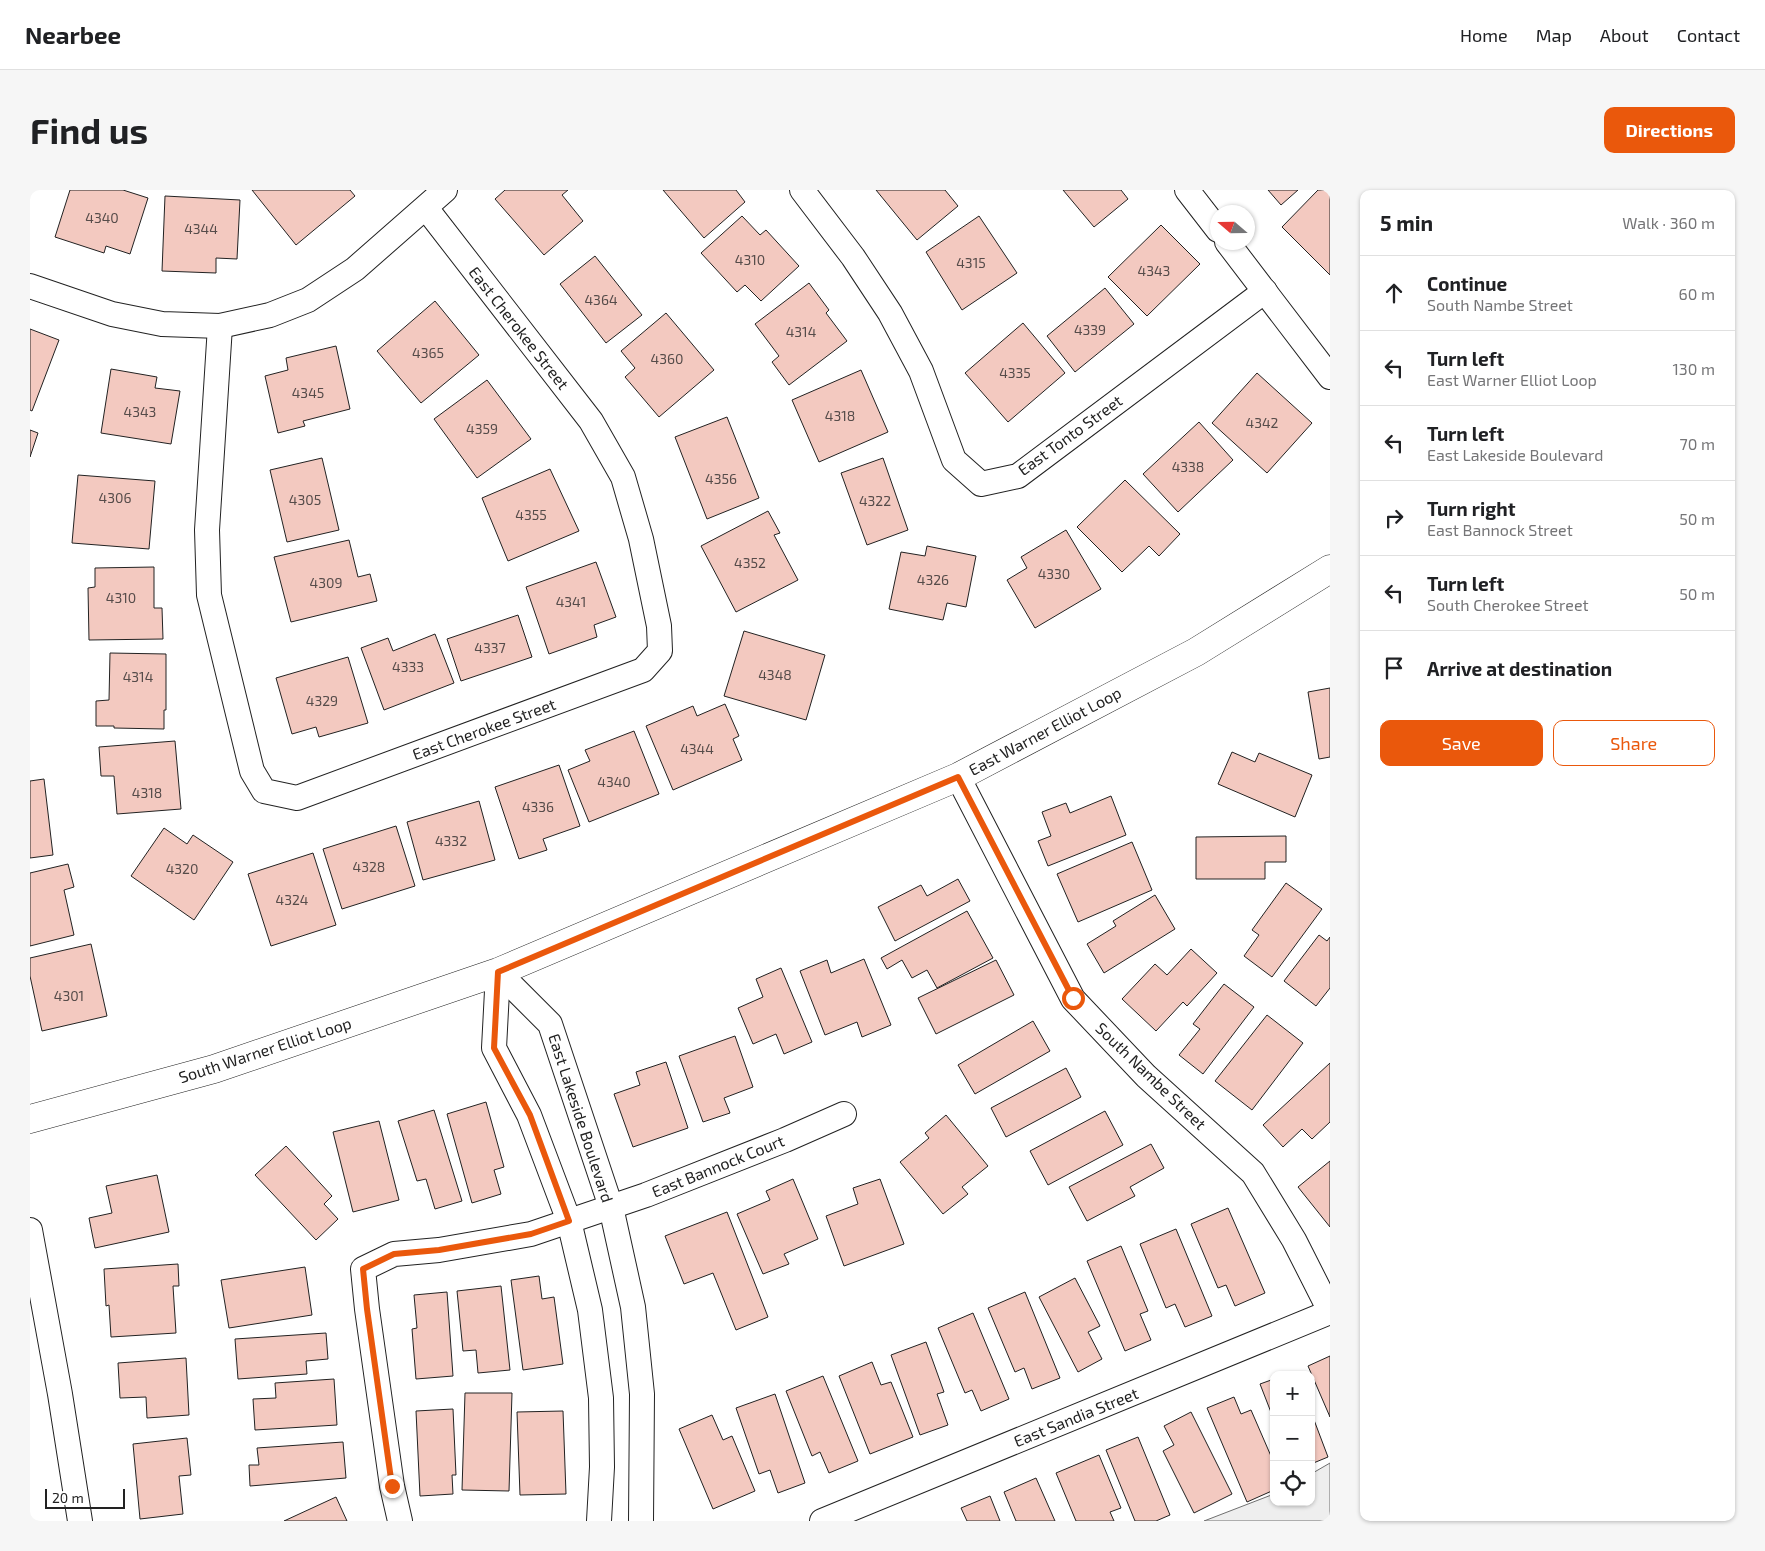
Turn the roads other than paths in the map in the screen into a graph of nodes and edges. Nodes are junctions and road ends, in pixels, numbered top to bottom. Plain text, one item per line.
1 (445, 190) edge
2 (802, 190) edge
3 (1187, 190) edge
4 (426, 208) junction
5 (1210, 220) edge
6 (1233, 250) edge
7 (30, 286) edge
8 (1265, 291) junction
9 (220, 326) junction
10 (1330, 377) edge
11 (1330, 569) edge
12 (958, 777) junction
13 (498, 972) junction
14 (844, 1114) dead end
15 (30, 1119) edge
16 (590, 1214) junction
17 (30, 1230) edge
18 (1330, 1312) edge
19 (80, 1521) edge
20 (400, 1521) edge
21 (598, 1521) edge
22 (641, 1521) edge
23 (822, 1521) edge

1 - 4 street
2 - 8 street, East Tonto Street
3 - 5 street
4 - 9 street
4 - 9 street, East Cherokee Street
6 - 8 street
7 - 9 street
8 - 10 street
11 - 12 main road, East Warner Elliot Loop
12 - 13 main road, East Warner Elliot Loop
12 - 18 street, South Nambe Street
13 - 15 main road, South Warner Elliot Loop
13 - 16 street, East Lakeside Boulevard
13 - 16 street, East Lakeside Boulevard
14 - 16 street, East Bannock Court
16 - 20 street, East Bannock Court
16 - 21 street, East Lakeside Boulevard
16 - 22 street, East Lakeside Boulevard
17 - 19 street
18 - 23 street, East Sandia Street

